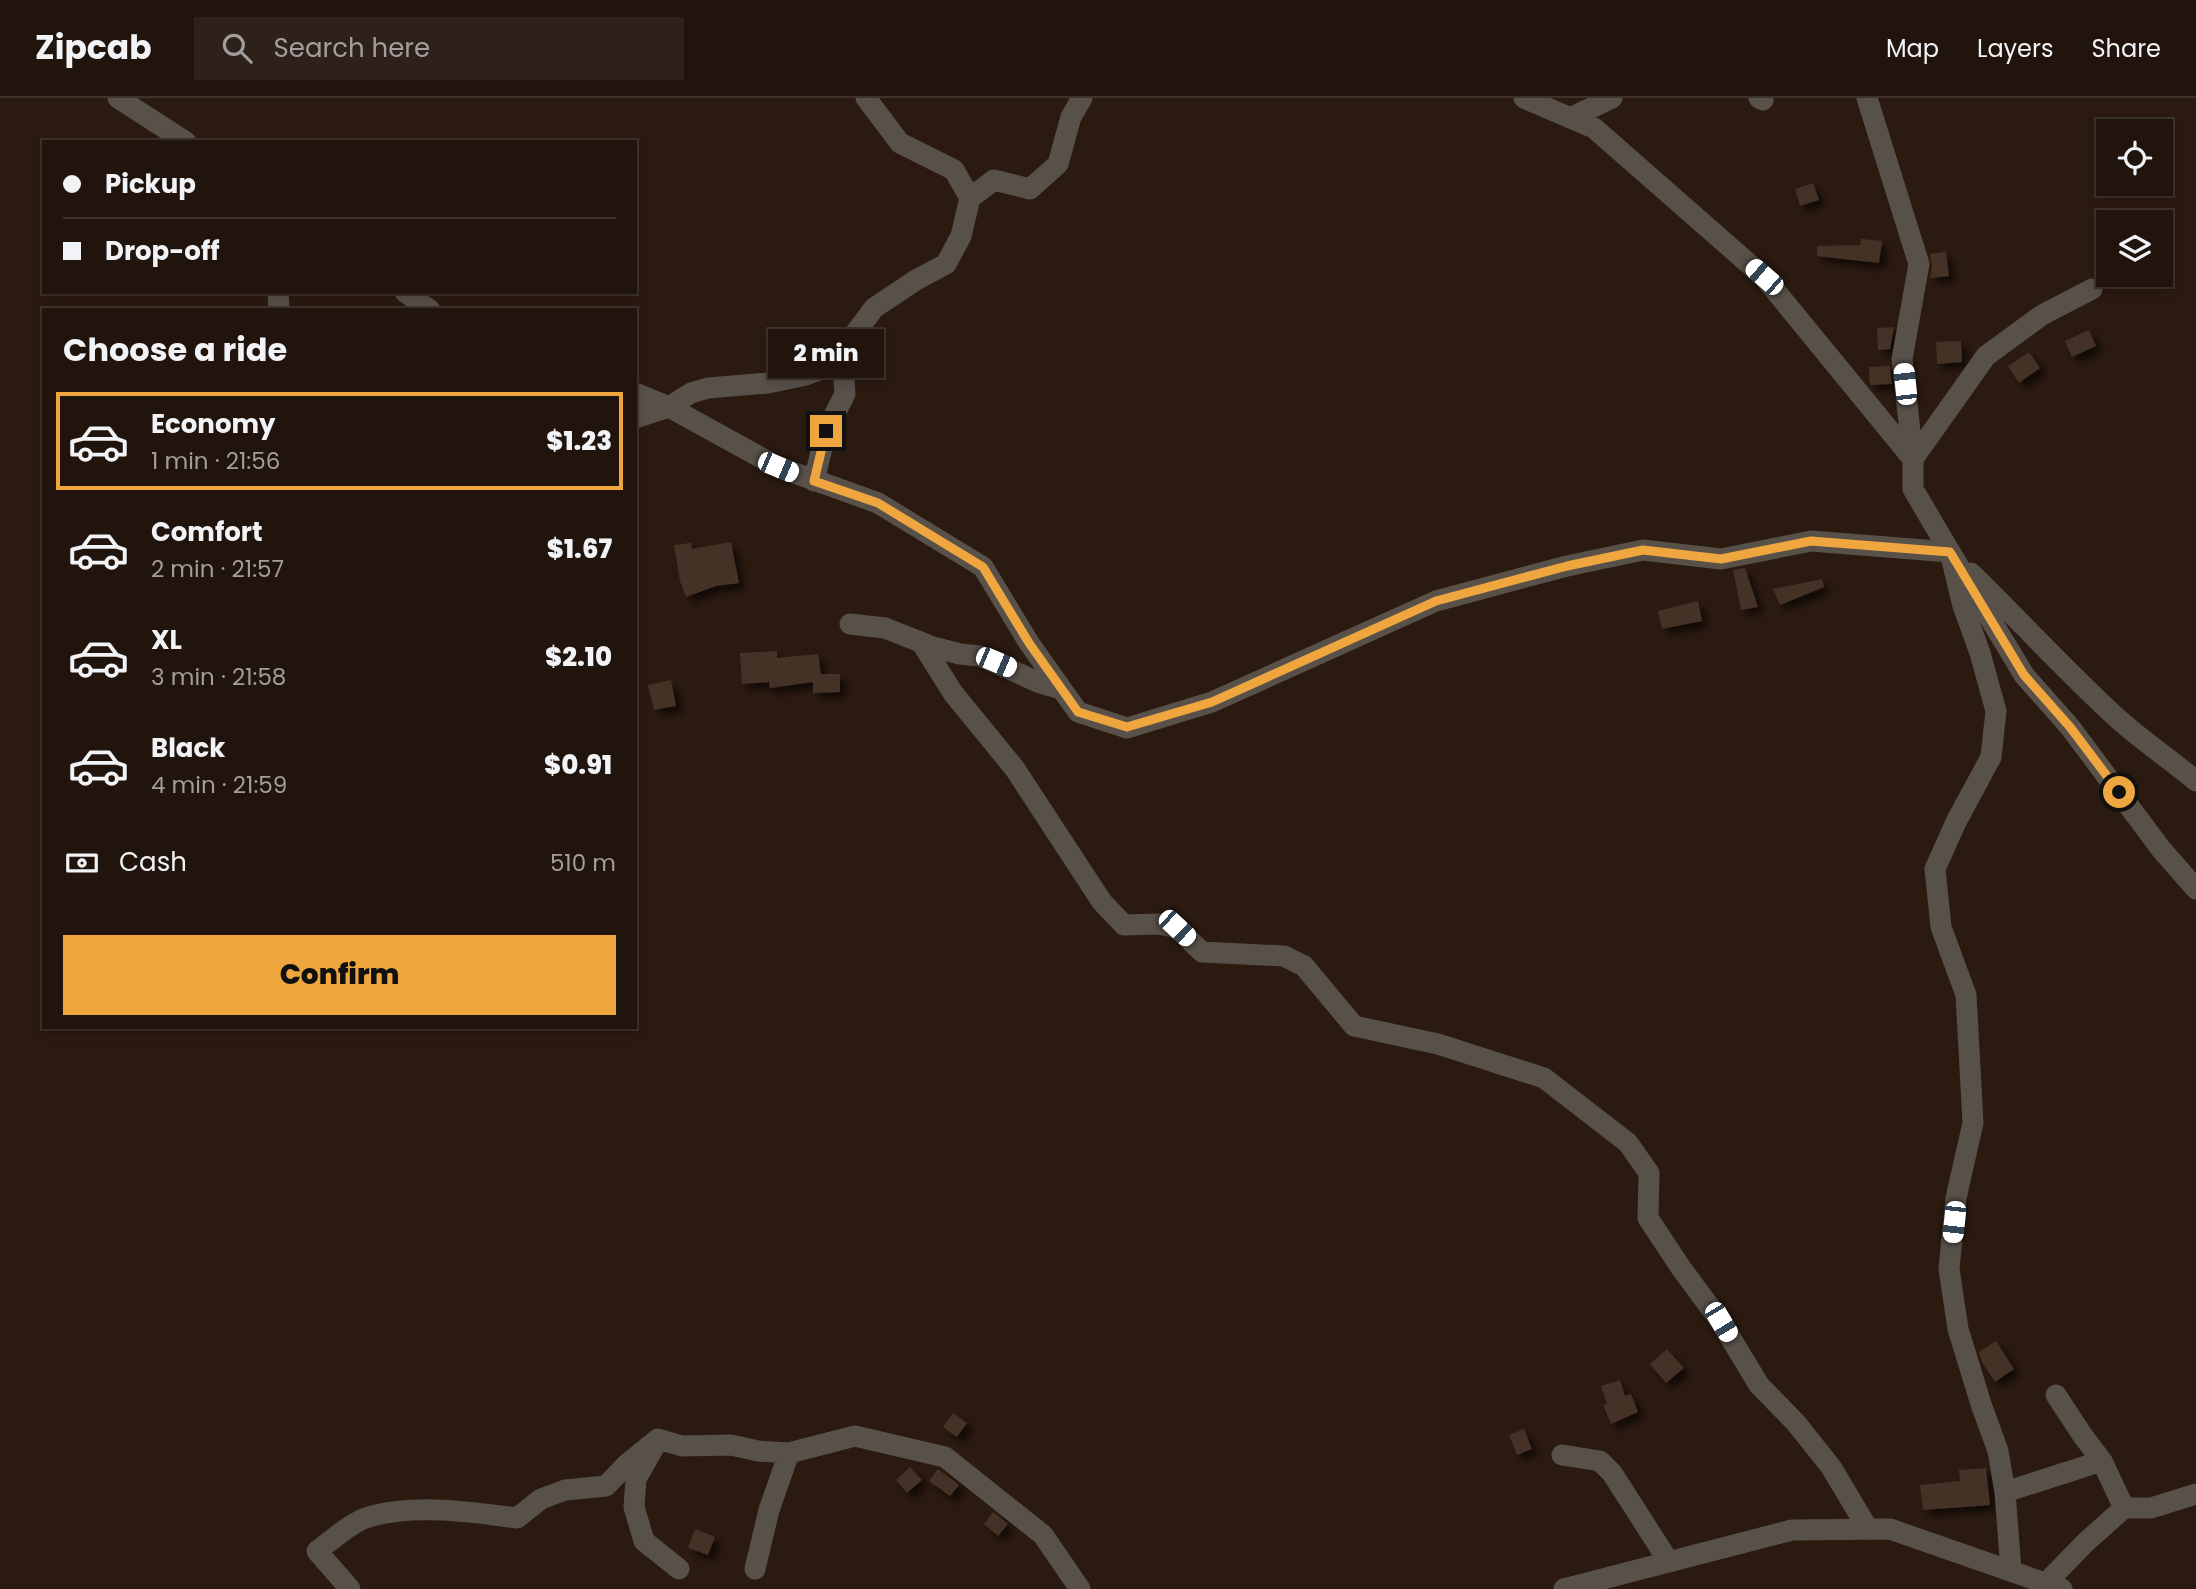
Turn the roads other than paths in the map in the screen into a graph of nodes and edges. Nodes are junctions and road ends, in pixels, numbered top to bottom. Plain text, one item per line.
1 (118, 98) edge
2 (866, 98) edge
3 (1082, 98) edge
4 (1524, 98) edge
5 (1612, 98) edge
6 (1867, 98) edge
7 (1570, 118) junction
8 (183, 140) edge
9 (970, 198) junction
10 (2092, 289) dead end
11 (408, 294) edge
12 (427, 308) edge
13 (843, 362) junction
14 (637, 394) edge
15 (669, 407) junction
16 (637, 417) edge
17 (1913, 458) junction
18 (814, 481) junction
19 (1950, 552) junction
20 (850, 624) dead end
21 (921, 642) junction
22 (1061, 689) junction
23 (2196, 780) edge
24 (2196, 889) edge
25 (2056, 1395) dead end
26 (658, 1439) junction
27 (789, 1453) junction
28 (1562, 1455) dead end
29 (2102, 1461) junction
30 (2005, 1492) junction
31 (2196, 1494) edge
32 (2124, 1507) junction
33 (1868, 1529) junction
34 (1669, 1562) junction
35 (679, 1569) dead end
36 (755, 1569) dead end
37 (2011, 1571) junction
38 (2054, 1586) edge
39 (350, 1589) edge
40 (1080, 1589) edge
41 (1564, 1589) edge

1 - 8 street
2 - 9 street
3 - 9 street
4 - 7 street
5 - 7 street
6 - 17 street
7 - 17 street
9 - 13 street
10 - 17 street
11 - 12 street
13 - 15 street
13 - 18 street
14 - 15 street
15 - 16 street
15 - 18 street
17 - 19 street
18 - 22 street
19 - 22 street
19 - 23 street
19 - 24 street
19 - 30 street
20 - 21 street
21 - 22 street
21 - 33 street
25 - 29 street
26 - 27 street
26 - 35 street
26 - 39 street
27 - 36 street
27 - 40 street
28 - 34 street
29 - 30 street
29 - 32 street
30 - 37 street
31 - 32 street
32 - 38 street
33 - 34 street
33 - 37 street
34 - 41 street
37 - 38 street

